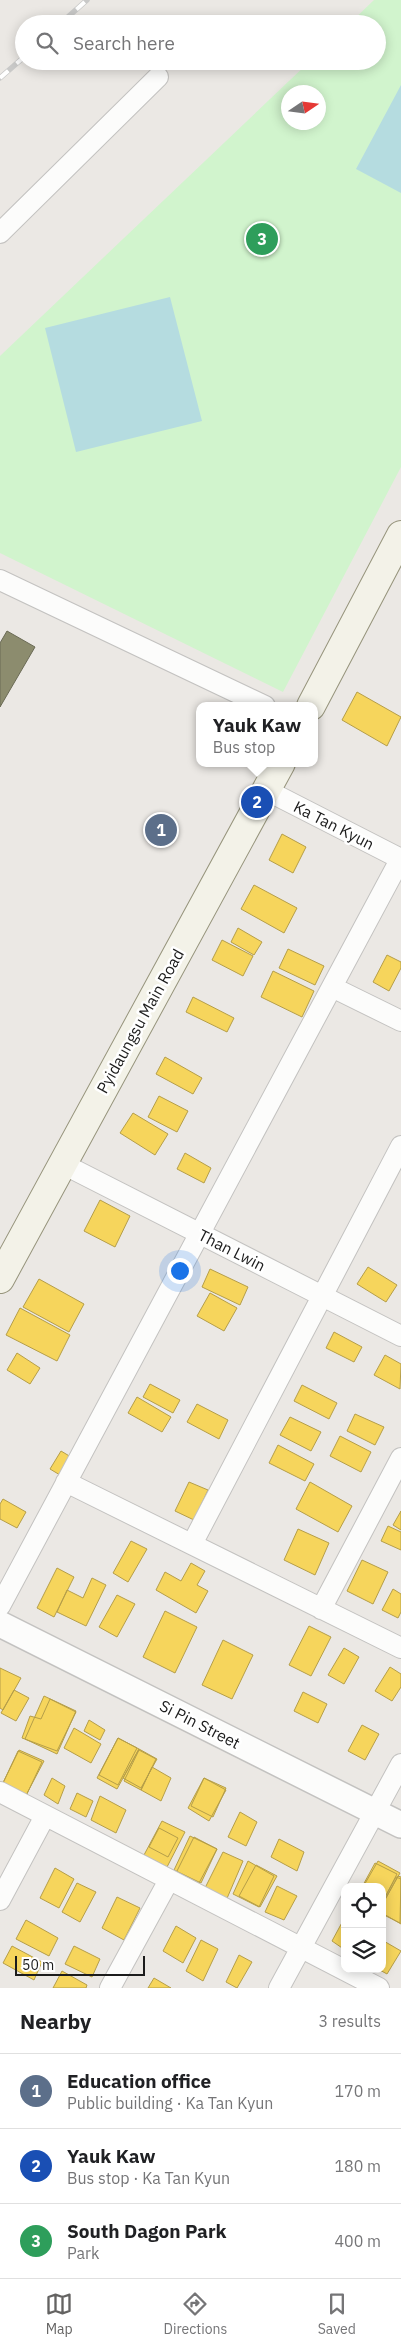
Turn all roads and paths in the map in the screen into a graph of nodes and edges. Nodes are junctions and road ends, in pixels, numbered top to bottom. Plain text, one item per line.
1 (158, 77) dead end
2 (0, 233) edge
3 (401, 535) edge
4 (0, 580) edge
5 (257, 702) edge
6 (313, 702) edge
7 (278, 767) edge
8 (266, 790) junction
9 (401, 859) edge
10 (332, 987) junction
11 (401, 1021) edge
12 (401, 1146) edge
13 (63, 1164) junction
14 (200, 1234) junction
15 (0, 1279) edge
16 (322, 1296) junction
17 (401, 1336) edge
18 (401, 1458) edge
19 (66, 1482) junction
20 (192, 1544) junction
21 (0, 1606) edge
22 (322, 1609) junction
23 (0, 1624) edge
24 (401, 1648) edge
25 (401, 1764) edge
26 (0, 1792) edge
27 (375, 1812) junction
28 (45, 1816) junction
29 (401, 1825) edge
30 (169, 1880) junction
31 (0, 1900) edge
32 (300, 1948) junction
33 (110, 1988) edge
34 (279, 1988) edge
35 (379, 1988) edge

1 - 2 street
3 - 6 main road
4 - 5 street
7 - 8 main road, Pyidaungsu Main Road
8 - 9 street, Ka Tan Kyun
8 - 13 main road, Pyidaungsu Main Road
9 - 10 street
10 - 11 street
10 - 14 street
12 - 16 street
13 - 14 street, Than Lwin
13 - 15 main road, Pyidaungsu Main Road
14 - 16 street, Than Lwin
14 - 19 street
16 - 17 street, Than Lwin
16 - 20 street
18 - 22 street
19 - 20 street
19 - 21 street
20 - 22 street
22 - 24 street
23 - 27 street, Si Pin Street
25 - 27 street
26 - 28 street
27 - 29 street, Si Pin Street
27 - 32 street
28 - 30 street
28 - 31 street
30 - 32 street
30 - 33 street
32 - 34 street
32 - 35 street

